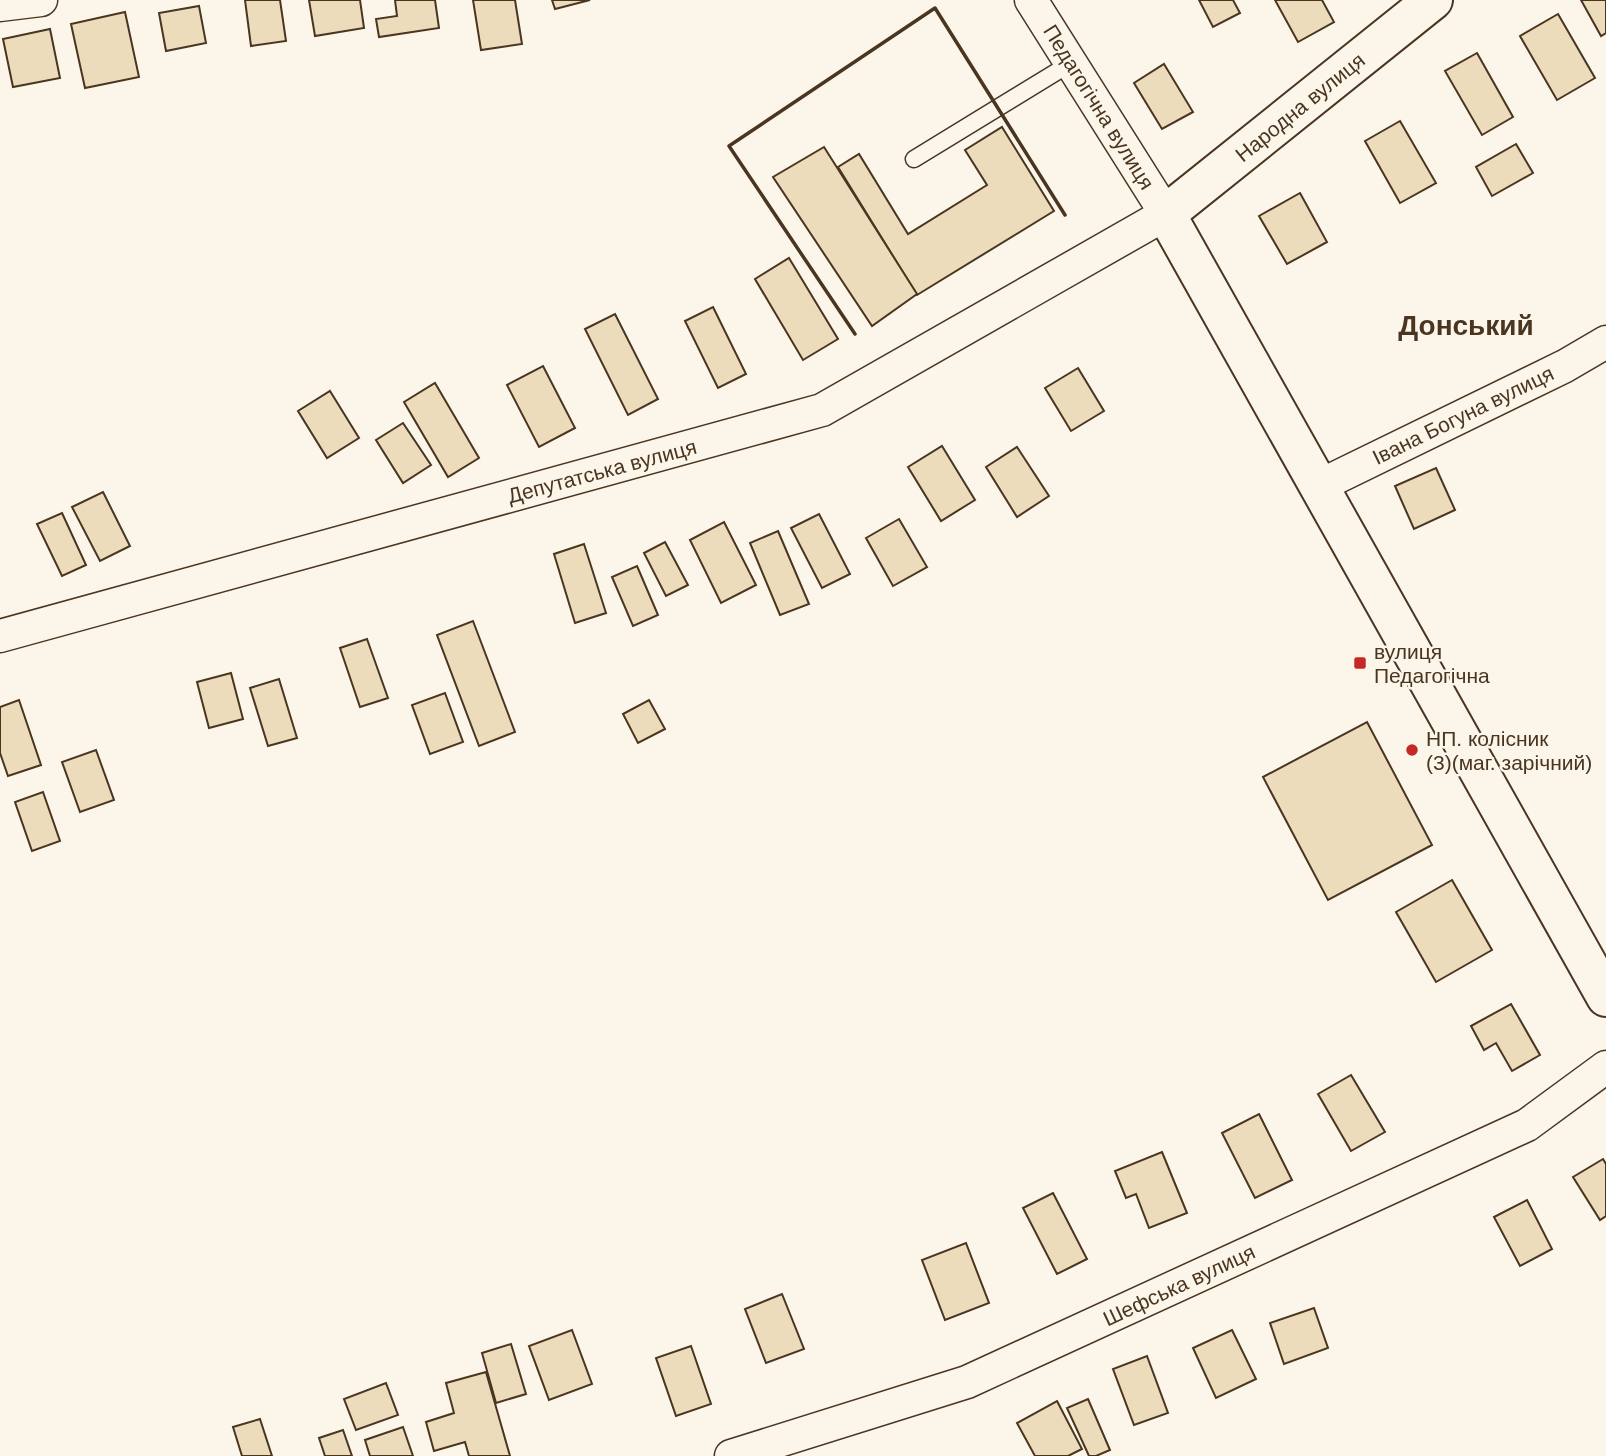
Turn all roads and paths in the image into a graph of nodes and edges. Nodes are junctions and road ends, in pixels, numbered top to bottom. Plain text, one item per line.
1 (41, 0) edge
2 (1031, 0) edge
3 (1433, 0) edge
4 (0, 5) edge
5 (1071, 63) junction
6 (914, 159) dead end
7 (1166, 214) junction
8 (1606, 342) edge
9 (1319, 486) junction
10 (0, 636) edge
11 (1606, 997) edge
12 (1606, 1067) edge
13 (732, 1456) edge

1 - 4 street
2 - 5 street, Педагогічна вулиця
3 - 7 street, Народна вулиця
5 - 6 lane
5 - 7 street, Педагогічна вулиця
7 - 9 street
7 - 10 street, Депутатська вулиця
8 - 9 street, Івана Богуна вулиця
9 - 11 street
12 - 13 street, Шефська вулиця

